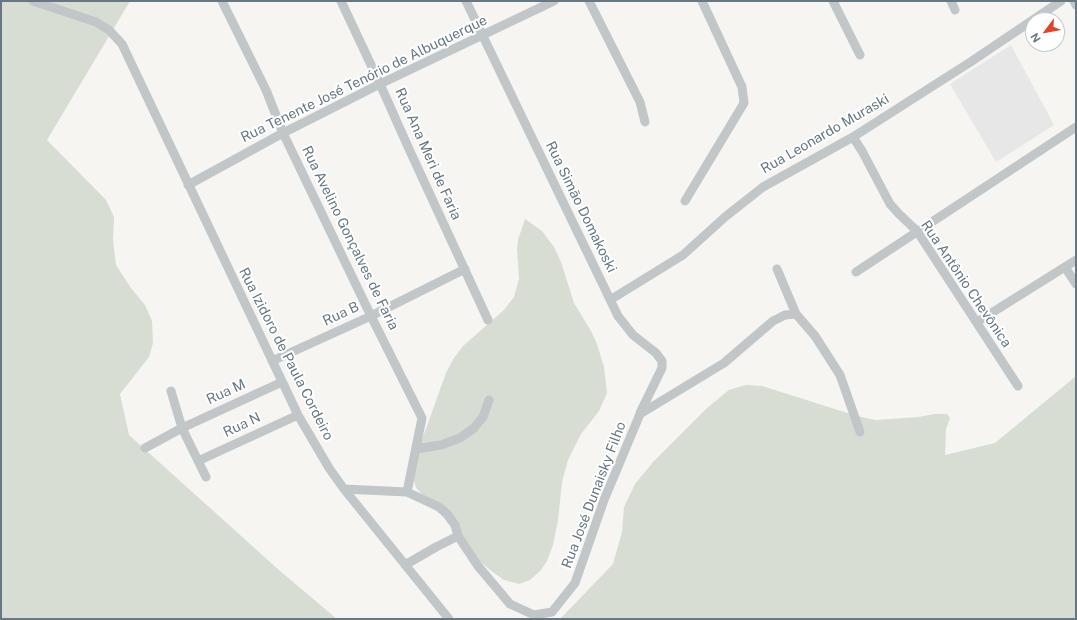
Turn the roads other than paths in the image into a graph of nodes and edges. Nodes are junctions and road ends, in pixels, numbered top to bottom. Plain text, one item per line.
1 (33, 1) edge
2 (222, 1) edge
3 (341, 1) edge
4 (466, 1) edge
5 (554, 1) edge
6 (589, 1) edge
7 (702, 1) edge
8 (833, 1) edge
9 (951, 1) edge
10 (1061, 1) edge
11 (1074, 1) edge
12 (1076, 5) edge
13 (956, 10) dead end
14 (482, 36) junction
15 (860, 55) dead end
16 (380, 84) junction
17 (645, 122) dead end
18 (1076, 127) edge
19 (283, 132) junction
20 (852, 137) junction
21 (188, 185) junction
22 (685, 201) dead end
23 (917, 231) junction
24 (1076, 260) edge
25 (1065, 267) junction
26 (464, 269) junction
27 (777, 269) dead end
28 (856, 272) dead end
29 (1076, 284) edge
30 (610, 300) junction
31 (796, 314) junction
32 (371, 316) junction
33 (488, 320) dead end
34 (977, 322) junction
35 (272, 361) junction
36 (282, 382) junction
37 (1018, 386) dead end
38 (171, 391) dead end
39 (488, 400) dead end
40 (640, 414) junction
41 (298, 415) junction
42 (182, 428) junction
43 (860, 432) dead end
44 (145, 448) dead end
45 (416, 449) junction
46 (198, 462) junction
47 (206, 477) dead end
48 (344, 489) junction
49 (407, 492) junction
50 (458, 536) junction
51 (405, 565) junction
52 (449, 619) edge

1 - 21 street, Rua Izidoro de Paula Cordeiro
2 - 19 street, Rua Avelino Gonçalves de Faria
3 - 16 street, Rua Ana Meri de Faria
4 - 14 street, Rua Simão Domakoski
5 - 14 street, Rua Tenente José Tenório de Albuquerque
6 - 17 street
7 - 22 street
8 - 15 street
9 - 13 street
10 - 20 street, Rua Leonardo Muraski
11 - 12 street
14 - 16 street, Rua Tenente José Tenório de Albuquerque
14 - 30 street, Rua Simão Domakoski
16 - 19 street, Rua Tenente José Tenório de Albuquerque
16 - 26 street, Rua Ana Meri de Faria
18 - 23 street
19 - 21 street, Rua Tenente José Tenório de Albuquerque
19 - 32 street, Rua Avelino Gonçalves de Faria
20 - 23 street, Rua Antônio Chevônica
20 - 30 street, Rua Leonardo Muraski
21 - 35 street, Rua Izidoro de Paula Cordeiro
23 - 28 street
23 - 34 street, Rua Antônio Chevônica
24 - 25 street
25 - 29 street
25 - 34 street
26 - 32 street, Rua B
26 - 33 street, Rua Ana Meri de Faria
27 - 31 street
30 - 40 street, Rua Simão Domakoski
31 - 40 street, Rua José Dunaisky Filho
31 - 43 street
32 - 35 street, Rua B
32 - 45 street, Rua Avelino Gonçalves de Faria
34 - 37 street, Rua Antônio Chevônica
35 - 36 street, Rua Izidoro de Paula Cordeiro
36 - 41 street, Rua Izidoro de Paula Cordeiro
36 - 42 street, Rua M
38 - 42 street
39 - 45 street
40 - 50 street, Rua José Dunaisky Filho
41 - 46 street, Rua N
41 - 48 street, Rua Izidoro de Paula Cordeiro
42 - 44 street, Rua M
42 - 46 street
45 - 49 street, Rua Avelino Gonçalves de Faria
46 - 47 street
48 - 49 street
48 - 51 street, Rua Izidoro de Paula Cordeiro
49 - 50 street, Rua José Dunaisky Filho
50 - 51 street
51 - 52 street, Rua Izidoro de Paula Cordeiro

